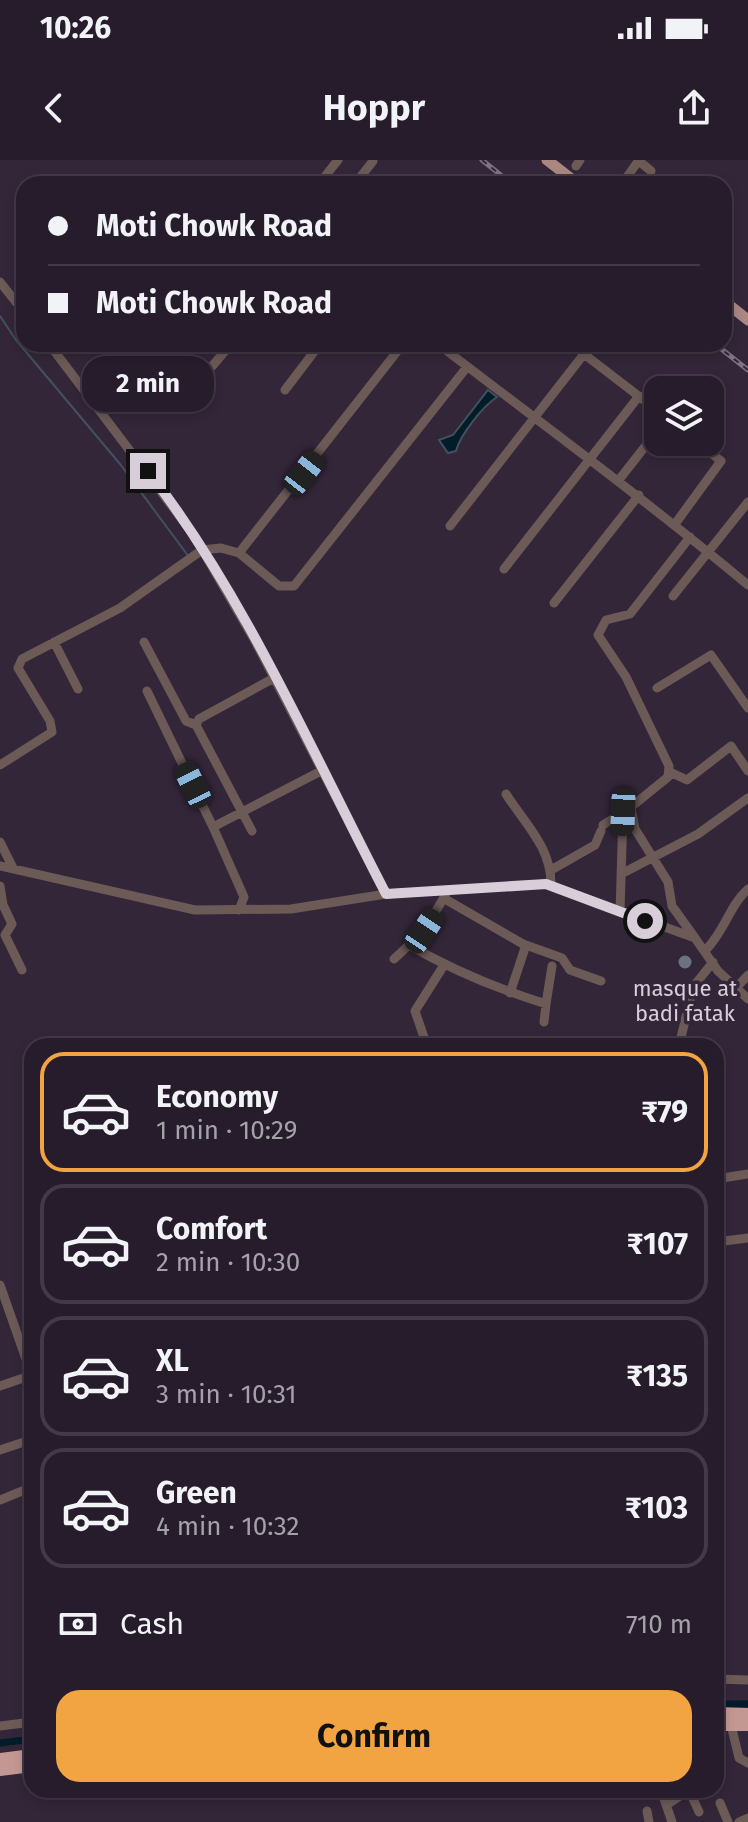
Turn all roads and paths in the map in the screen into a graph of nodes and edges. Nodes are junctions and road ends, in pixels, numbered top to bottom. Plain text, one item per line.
1 (338, 160) edge
2 (547, 160) edge
3 (639, 160) edge
4 (651, 171) dead end
5 (325, 176) edge
6 (568, 176) edge
7 (0, 282) edge
8 (16, 302) edge
9 (732, 307) edge
10 (748, 320) edge
11 (55, 352) edge
12 (224, 352) edge
13 (314, 352) edge
14 (397, 352) edge
15 (448, 352) edge
16 (467, 367) junction
17 (208, 371) dead end
18 (285, 390) dead end
19 (639, 396) junction
20 (644, 400) edge
21 (534, 419) junction
22 (644, 448) edge
23 (715, 456) edge
24 (588, 461) junction
25 (618, 481) junction
26 (639, 495) junction
27 (748, 502) edge
28 (675, 524) junction
29 (450, 526) dead end
30 (690, 537) junction
31 (202, 550) junction
32 (708, 552) junction
33 (239, 553) junction
34 (504, 569) dead end
35 (748, 585) edge
36 (673, 596) dead end
37 (554, 603) dead end
38 (54, 642) junction
39 (144, 642) dead end
40 (274, 678) junction
41 (657, 688) dead end
42 (78, 689) dead end
43 (147, 691) dead end
44 (748, 708) edge
45 (196, 725) junction
46 (0, 765) edge
47 (321, 771) junction
48 (748, 771) edge
49 (670, 772) junction
50 (506, 794) dead end
51 (746, 804) edge
52 (627, 809) junction
53 (243, 813) junction
54 (213, 827) junction
55 (252, 831) dead end
56 (0, 842) edge
57 (655, 858) junction
58 (0, 866) edge
59 (13, 868) junction
60 (551, 870) junction
61 (621, 874) junction
62 (0, 886) edge
63 (551, 886) junction
64 (748, 889) edge
65 (386, 894) junction
66 (446, 894) junction
67 (239, 910) junction
68 (620, 912) junction
69 (695, 938) junction
70 (409, 945) junction
71 (526, 945) junction
72 (706, 950) junction
73 (394, 959) dead end
74 (713, 962) junction
75 (444, 965) junction
76 (552, 966) dead end
77 (22, 970) dead end
78 (748, 975) edge
79 (601, 981) dead end
80 (736, 988) junction
81 (510, 993) junction
82 (748, 999) edge
83 (546, 1004) junction
84 (544, 1022) dead end
85 (424, 1038) edge
86 (681, 1038) edge
87 (748, 1174) edge
88 (724, 1178) edge
89 (748, 1238) edge
90 (724, 1241) edge
91 (0, 1285) edge
92 (5, 1311) edge
93 (24, 1357) edge
94 (24, 1378) edge
95 (0, 1386) edge
96 (24, 1442) edge
97 (0, 1450) edge
98 (24, 1490) edge
99 (0, 1500) edge
100 (724, 1679) edge
101 (748, 1680) edge
102 (724, 1713) edge
103 (748, 1714) edge
104 (24, 1723) edge
105 (724, 1725) edge
106 (731, 1725) junction
107 (748, 1725) edge
108 (0, 1726) edge
109 (24, 1756) edge
110 (0, 1759) edge
111 (748, 1763) edge
112 (24, 1767) edge
113 (0, 1770) edge
114 (665, 1798) edge
115 (678, 1798) edge
116 (692, 1798) edge
117 (720, 1803) dead end
118 (668, 1804) junction
119 (647, 1811) dead end
120 (699, 1812) dead end
121 (748, 1818) edge
122 (649, 1822) edge
123 (672, 1822) edge
124 (728, 1822) edge
125 (739, 1822) edge

1 - 5 street
2 - 6 main road
3 - 4 street
7 - 8 street
9 - 10 main road
11 - 31 street
12 - 17 street
13 - 18 street
14 - 33 street
15 - 16 street
16 - 21 street
16 - 33 street
19 - 20 street
19 - 21 street
19 - 24 street
21 - 24 street
21 - 29 street
22 - 25 street
23 - 28 street
24 - 25 street
24 - 34 street
25 - 26 street
26 - 28 street
26 - 37 street
27 - 32 street
28 - 30 street
30 - 32 street
30 - 49 street
31 - 33 street
31 - 38 street
31 - 40 street
32 - 35 street
32 - 36 street
38 - 42 street
38 - 46 street
39 - 45 street
40 - 45 street
40 - 47 street
41 - 44 street
43 - 54 street
45 - 53 street
47 - 53 street
47 - 65 street
48 - 49 street
49 - 52 street
50 - 60 street
51 - 57 street
52 - 57 street
52 - 60 street
52 - 61 street
53 - 54 street
53 - 55 street
54 - 67 street
56 - 59 street
57 - 61 street
57 - 69 street
58 - 59 street
59 - 67 street
60 - 63 street
61 - 68 street
62 - 77 street
63 - 66 street
63 - 68 street
64 - 72 street
65 - 66 street
65 - 67 street
66 - 70 street
66 - 71 street
68 - 69 street
69 - 72 street
70 - 73 street
70 - 75 street
71 - 79 street
71 - 81 street
72 - 74 street
74 - 80 street
74 - 86 street
75 - 81 street
75 - 85 street
76 - 83 street
78 - 80 street
80 - 82 street
81 - 83 street
83 - 84 street
87 - 88 street
89 - 90 street
91 - 92 street
92 - 93 street
94 - 95 street
96 - 97 street
98 - 99 street
100 - 101 street
102 - 103 highway
104 - 108 street
105 - 106 highway
106 - 107 highway
106 - 111 street
109 - 110 highway
112 - 113 highway
114 - 118 street
115 - 118 street
116 - 120 street
117 - 124 street
118 - 123 street
119 - 122 street
121 - 125 street

